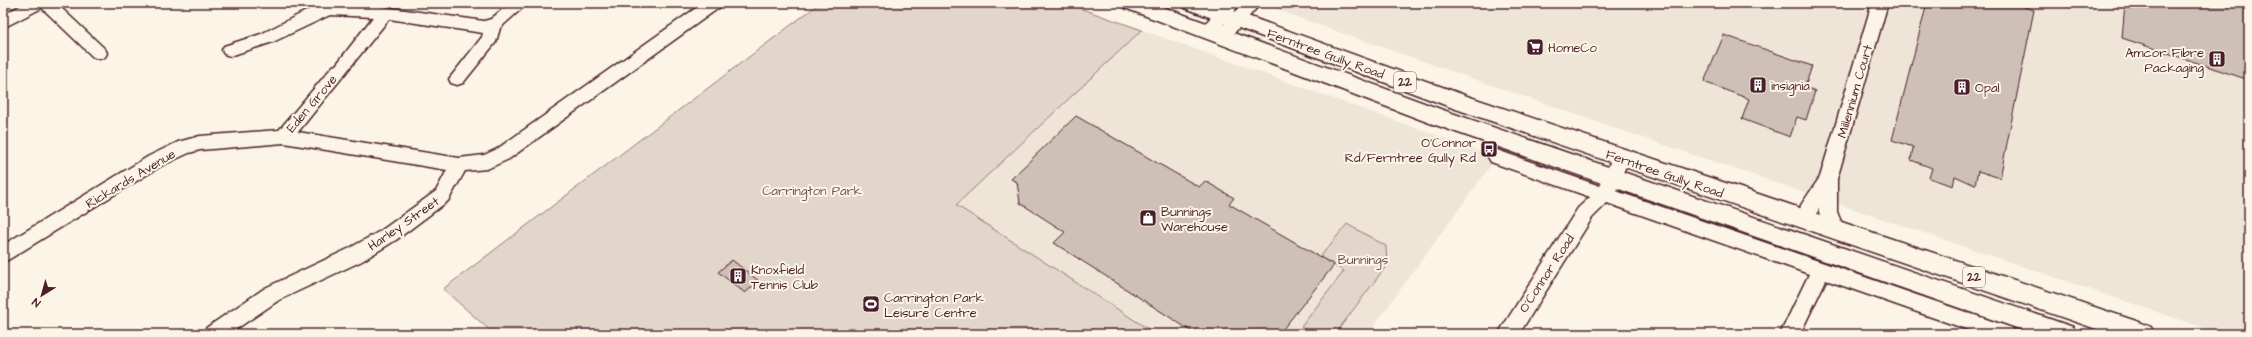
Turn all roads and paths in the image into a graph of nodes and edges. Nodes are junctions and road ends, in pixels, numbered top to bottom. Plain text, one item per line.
1 (38, 3) edge
2 (46, 3) edge
3 (520, 3) edge
4 (714, 3) edge
5 (1132, 3) edge
6 (1192, 3) edge
7 (1253, 3) edge
8 (1880, 3) edge
9 (1231, 13) edge
10 (384, 14) junction
11 (3, 22) edge
12 (492, 26) junction
13 (1214, 35) junction
14 (230, 50) dead end
15 (99, 53) dead end
16 (457, 79) dead end
17 (284, 136) junction
18 (1497, 157) dead end
19 (1620, 158) junction
20 (459, 165) junction
21 (1828, 179) junction
22 (1599, 184) junction
23 (1807, 221) junction
24 (1836, 231) junction
25 (3, 255) edge
26 (1867, 266) junction
27 (1821, 270) junction
28 (213, 334) edge
29 (1508, 334) edge
30 (1790, 334) edge
31 (2005, 334) edge
32 (2064, 334) edge
33 (2142, 334) edge

1 - 11 street
2 - 15 street
3 - 12 street
4 - 20 street
5 - 13 main road, Ferntree Gully Road / 22
6 - 9 main road, Ferntree Gully Road / 22
7 - 9 street
8 - 21 street, Millennium Court
9 - 13 street
9 - 19 main road, Ferntree Gully Road / 22
10 - 12 street
10 - 14 street
10 - 17 street, Eden Grove
12 - 16 street
13 - 22 main road, Ferntree Gully Road / 22
17 - 20 street, Rickards Avenue
17 - 25 street, Rickards Avenue
18 - 22 street, Ferntree Gully Road
19 - 22 street
19 - 22 street, O'Connor Road
19 - 23 main road, Ferntree Gully Road / 22
20 - 28 street, Harley Street
21 - 23 street, Millennium Court
21 - 24 street, Millennium Court
22 - 26 main road, Ferntree Gully Road / 22
22 - 27 street, Ferntree Gully Road
22 - 29 street, O'Connor Road
23 - 24 main road, Ferntree Gully Road / 22
23 - 26 main road
24 - 33 main road, Ferntree Gully Road / 22
26 - 32 main road, Ferntree Gully Road / 22
27 - 30 street
27 - 31 street, Ferntree Gully Road

